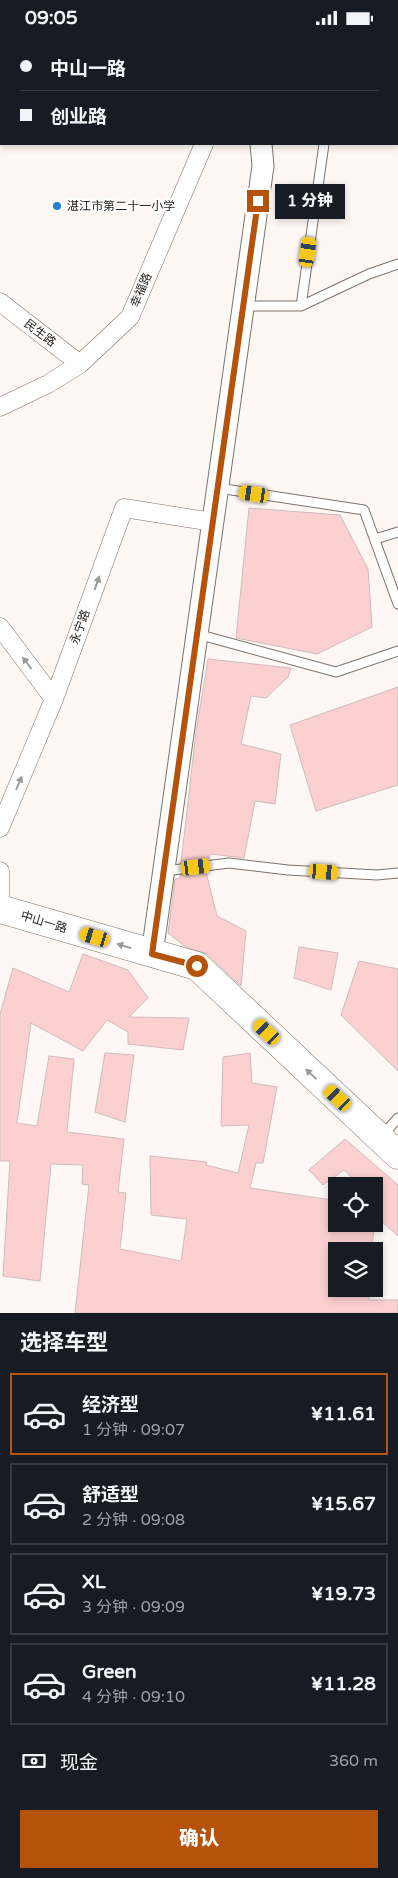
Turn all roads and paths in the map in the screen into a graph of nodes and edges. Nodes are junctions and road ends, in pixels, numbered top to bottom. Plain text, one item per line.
1 (204, 145) edge
2 (261, 145) edge
3 (324, 145) edge
4 (398, 264) edge
5 (0, 302) edge
6 (243, 306) junction
7 (300, 306) junction
8 (80, 363) junction
9 (0, 407) edge
10 (218, 488) junction
11 (213, 522) junction
12 (398, 532) edge
13 (375, 539) junction
14 (398, 604) edge
15 (0, 627) edge
16 (197, 634) junction
17 (398, 651) edge
18 (54, 699) junction
19 (0, 828) edge
20 (0, 871) edge
21 (164, 871) junction
22 (398, 873) edge
23 (0, 909) edge
24 (152, 954) junction
25 (398, 1118) edge
26 (389, 1147) edge

1 - 8 street, 幸福路
2 - 6 street
3 - 7 lane
4 - 7 lane
5 - 8 street, 民生路
6 - 7 lane
6 - 10 street
8 - 9 street, 幸福路
10 - 11 street
10 - 13 lane
11 - 16 street
18 -> 11 street, 永宁路
12 - 13 lane
13 - 14 lane
18 -> 15 street
16 - 17 lane
16 - 21 street
19 -> 18 street, 永宁路
20 - 23 street
21 - 22 lane
21 - 24 street
24 -> 23 main road, 中山一路
26 -> 24 main road, 中山一路
25 - 26 lane

